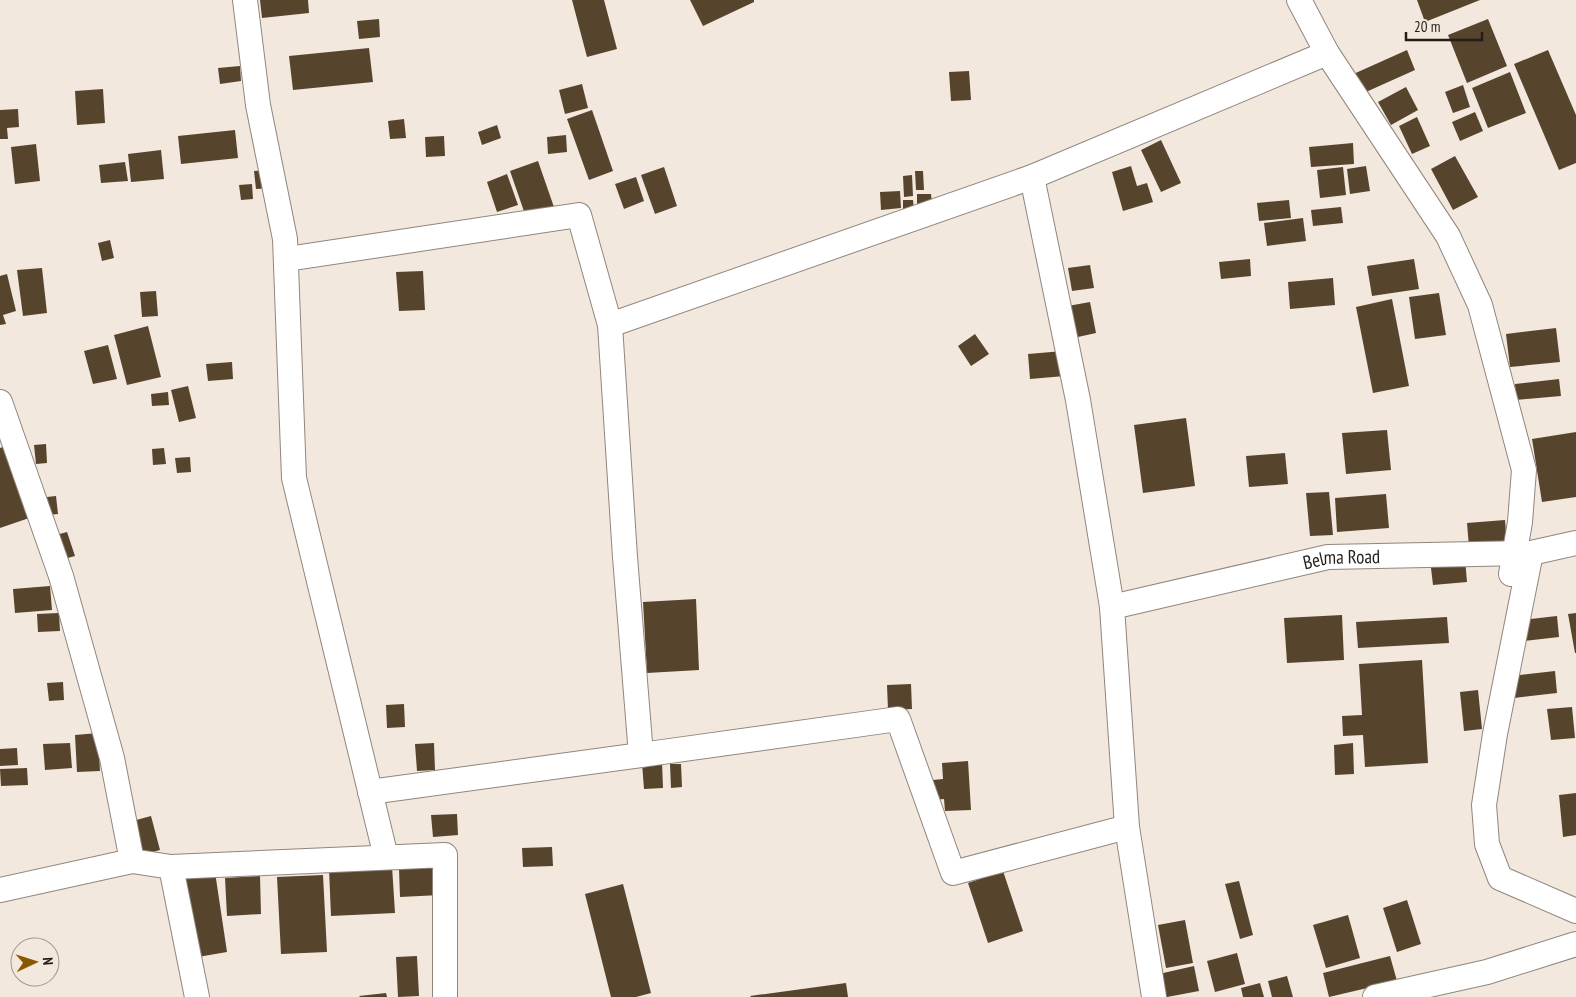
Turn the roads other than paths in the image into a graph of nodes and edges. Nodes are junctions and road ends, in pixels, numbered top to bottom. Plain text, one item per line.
1 (246, 0) edge
2 (1300, 0) edge
3 (1327, 53) junction
4 (1032, 177) junction
5 (286, 259) junction
6 (610, 325) junction
7 (0, 402) edge
8 (1576, 543) edge
9 (1531, 553) junction
10 (1112, 607) junction
11 (641, 755) junction
12 (370, 792) junction
13 (1126, 827) junction
14 (386, 858) junction
15 (132, 861) junction
16 (171, 867) junction
17 (0, 890) edge
18 (1576, 911) edge
19 (1576, 944) edge
20 (197, 997) edge
21 (446, 997) edge
22 (1154, 997) edge
23 (1375, 997) edge

1 - 5 street
2 - 3 street
3 - 4 street
3 - 9 street
4 - 6 street
4 - 10 street
5 - 6 street
5 - 12 street
6 - 11 street
7 - 15 street
8 - 9 street, Belma Road
9 - 10 street, Belma Road
9 - 18 street
10 - 13 street
11 - 12 street
11 - 13 street
12 - 14 street
13 - 22 street
14 - 16 street
14 - 21 street
15 - 16 street
15 - 17 street
16 - 20 street
19 - 23 street

